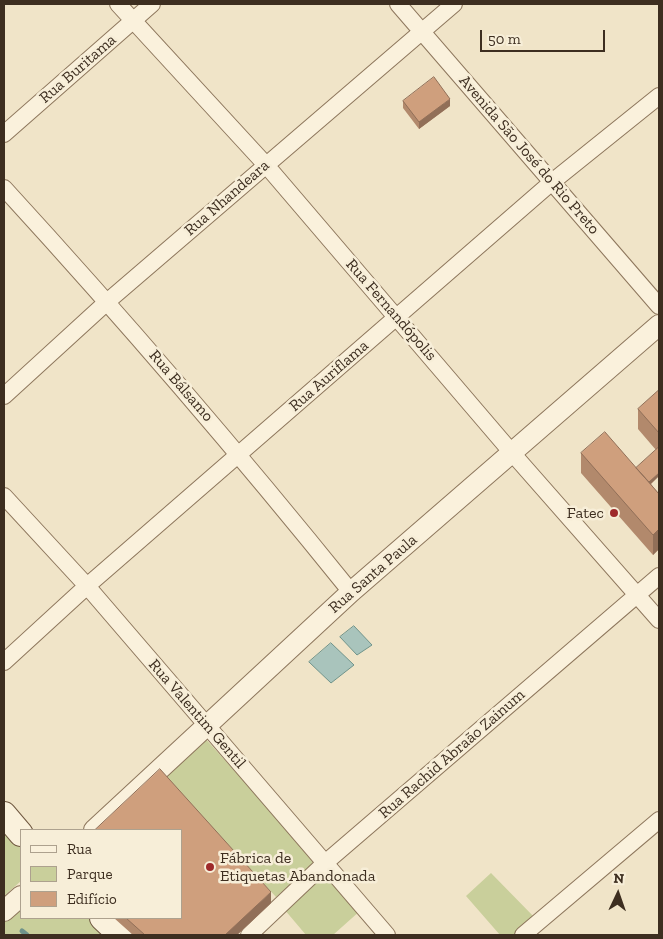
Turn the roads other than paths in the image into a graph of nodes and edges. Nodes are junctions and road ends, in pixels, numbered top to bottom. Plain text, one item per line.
1 (118, 4) edge
2 (152, 4) edge
3 (398, 4) edge
4 (454, 4) edge
5 (132, 21) junction
6 (422, 30) junction
7 (659, 96) edge
8 (4, 134) edge
9 (266, 165) junction
10 (552, 182) junction
11 (4, 188) edge
12 (108, 301) junction
13 (659, 306) edge
14 (397, 317) junction
15 (659, 325) edge
16 (4, 396) edge
17 (239, 454) junction
18 (513, 454) junction
19 (4, 496) edge
20 (659, 576) edge
21 (87, 586) junction
22 (351, 592) junction
23 (637, 595) junction
24 (659, 620) edge
25 (4, 662) edge
26 (206, 724) junction
27 (4, 814) edge
28 (659, 820) edge
29 (95, 829) edge
30 (20, 833) edge
31 (325, 863) junction
32 (20, 897) edge
33 (4, 911) edge
34 (103, 919) edge
35 (120, 935) edge
36 (249, 935) edge
37 (387, 935) edge
38 (523, 935) edge

1 - 5 street, Rua Fernandópolis
2 - 5 street, Rua Buritama
3 - 6 street, Avenida São José do Rio Preto
4 - 6 street, Rua Nhandeara
5 - 8 street, Rua Buritama
5 - 9 street, Rua Fernandópolis
6 - 9 street, Rua Nhandeara
6 - 10 street, Avenida São José do Rio Preto
7 - 10 street, Rua Auriflama
9 - 12 street, Rua Nhandeara
9 - 14 street, Rua Fernandópolis
10 - 13 street, Avenida São José do Rio Preto
10 - 14 street, Rua Auriflama
11 - 12 street, Rua Bálsamo
12 - 16 street, Rua Nhandeara
12 - 17 street, Rua Bálsamo
14 - 17 street, Rua Auriflama
14 - 18 street, Rua Fernandópolis
15 - 18 street, Rua Santa Paula
17 - 21 street, Rua Auriflama
17 - 22 street, Rua Bálsamo
18 - 22 street, Rua Santa Paula
18 - 23 street, Rua Fernandópolis
19 - 21 street, Rua Valentim Gentil
20 - 23 street, Rua Rachid Abraão Zainum
21 - 25 street, Rua Auriflama
21 - 26 street, Rua Valentim Gentil
22 - 26 street, Rua Santa Paula
23 - 24 street, Rua Fernandópolis
23 - 31 street, Rua Rachid Abraão Zainum
26 - 29 street, Rua Santa Paula
26 - 31 street, Rua Valentim Gentil
27 - 30 main road
28 - 38 street
31 - 36 street, Rua Rachid Abraão Zainum
31 - 37 street, Rua Valentim Gentil
32 - 33 street
34 - 35 main road

